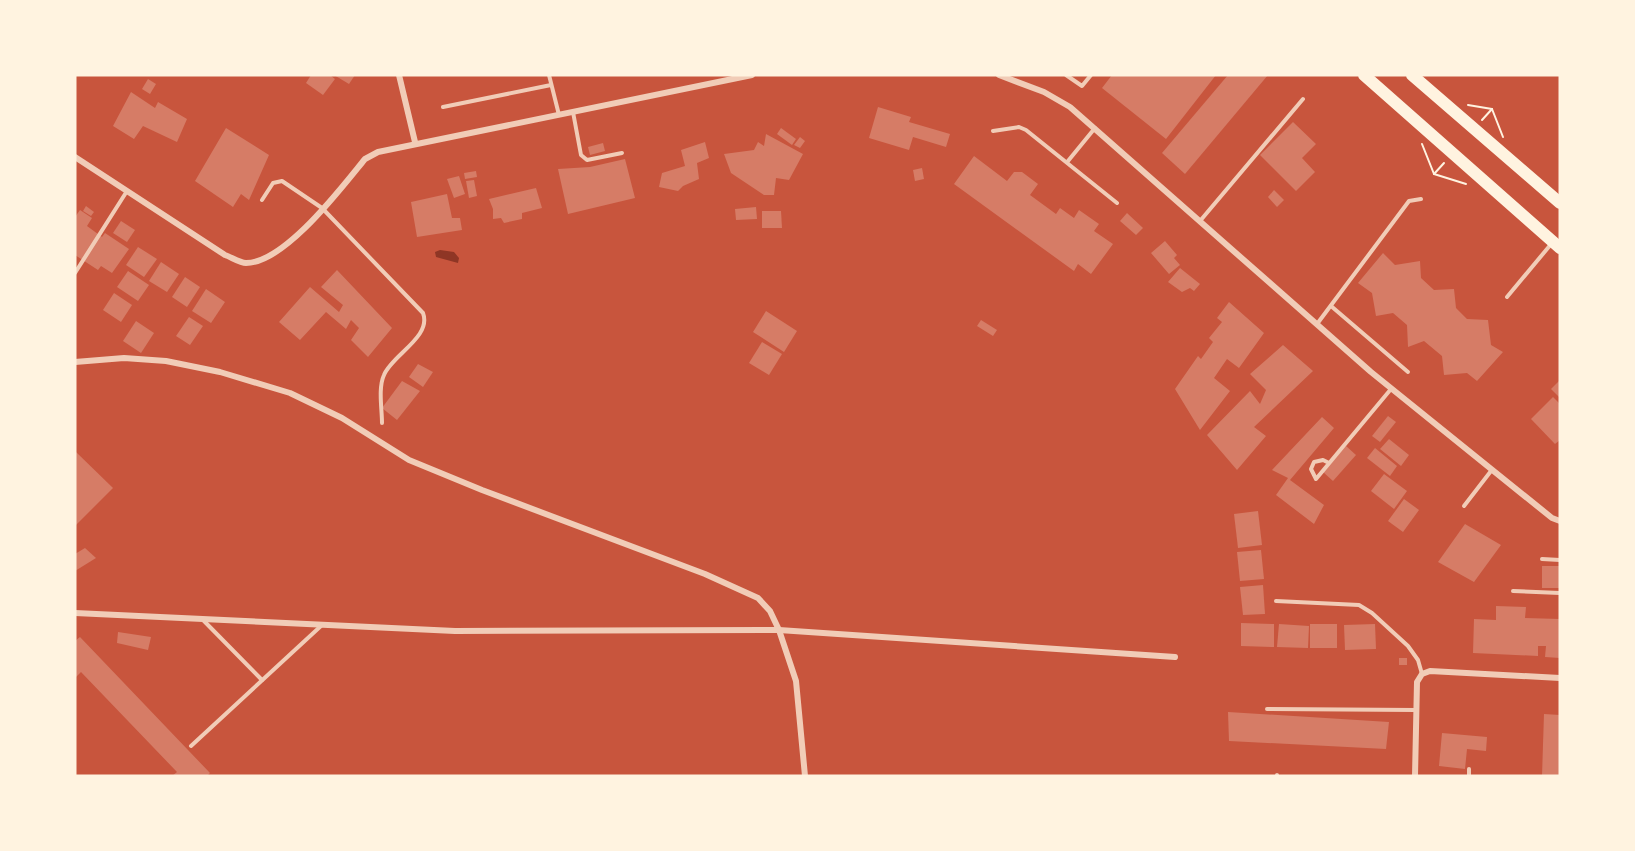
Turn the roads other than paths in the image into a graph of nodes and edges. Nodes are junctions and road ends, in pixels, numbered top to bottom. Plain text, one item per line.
1 (399, 75) edge
2 (549, 75) edge
3 (748, 75) edge
4 (999, 75) edge
5 (1066, 75) edge
6 (1091, 75) edge
7 (1364, 75) edge
8 (1412, 75) edge
9 (1015, 78) edge
10 (551, 85) junction
11 (1303, 99) dead end
12 (443, 107) dead end
13 (573, 112) junction
14 (559, 116) junction
15 (1095, 128) junction
16 (993, 132) dead end
17 (415, 142) junction
18 (622, 153) dead end
19 (75, 157) edge
20 (1068, 161) junction
21 (127, 191) junction
22 (1421, 199) dead end
23 (262, 200) dead end
24 (1117, 202) dead end
25 (1560, 203) edge
26 (322, 208) junction
27 (1200, 221) junction
28 (1556, 245) edge
29 (75, 273) edge
30 (1506, 297) dead end
31 (1331, 306) junction
32 (1317, 324) junction
33 (75, 362) edge
34 (1408, 372) dead end
35 (1391, 388) junction
36 (382, 423) dead end
37 (1329, 463) junction
38 (1491, 471) junction
39 (1464, 506) dead end
40 (1560, 521) edge
41 (1542, 559) dead end
42 (1560, 560) edge
43 (1513, 591) dead end
44 (1560, 593) edge
45 (1276, 601) dead end
46 (75, 613) edge
47 (203, 619) junction
48 (322, 625) junction
49 (779, 630) junction
50 (1175, 657) dead end
51 (1422, 674) junction
52 (1560, 678) edge
53 (262, 680) junction
54 (1267, 710) dead end
55 (1416, 710) junction
56 (191, 746) dead end
57 (1469, 769) dead end
58 (805, 776) edge
59 (1415, 776) edge
60 (1469, 776) edge

1 - 17 street
2 - 10 lane
3 - 13 street
4 - 9 street
5 - 6 lane
7 - 28 highway
8 - 25 highway
9 - 15 street
10 - 12 lane
10 - 14 lane
11 - 27 lane
13 - 14 street
13 - 18 lane
14 - 17 street
15 - 20 lane
15 - 27 street
16 - 20 lane
17 - 26 street
19 - 21 street
20 - 24 lane
21 - 26 street
21 - 29 lane
22 - 31 lane
23 - 26 lane
26 - 36 lane
27 - 32 street
28 - 30 lane
31 - 32 lane
31 - 34 lane
32 - 35 street
33 - 49 street
35 - 37 lane
35 - 38 street
37 - 37 lane
38 - 39 lane
38 - 40 street
41 - 42 lane
43 - 44 lane
45 - 51 lane
46 - 47 street
47 - 48 street
47 - 53 lane
48 - 49 street
48 - 53 lane
49 - 50 street
49 - 58 street
51 - 52 street
51 - 55 street
53 - 56 lane
54 - 55 lane
55 - 59 street
57 - 60 lane

